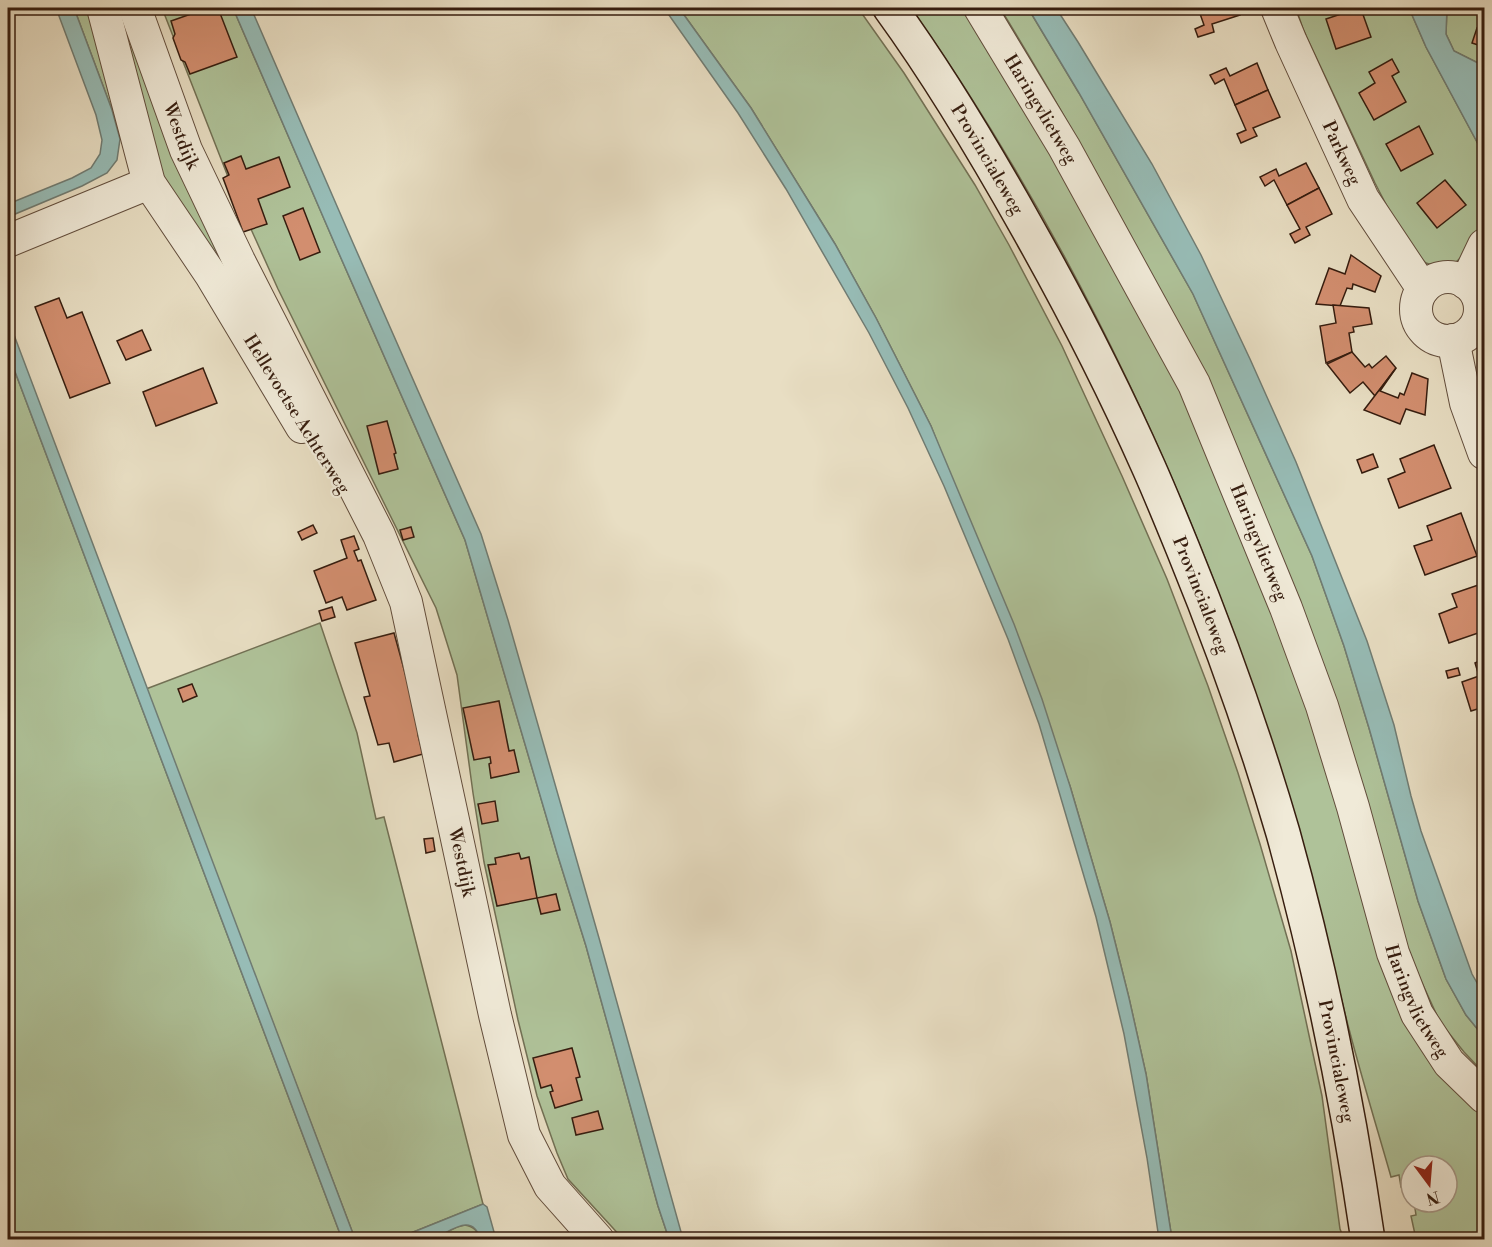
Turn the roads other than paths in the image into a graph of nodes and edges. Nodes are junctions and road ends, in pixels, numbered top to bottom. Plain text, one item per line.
1 (103, 8) edge
2 (135, 8) edge
3 (890, 8) edge
4 (980, 8) edge
5 (1277, 8) edge
6 (149, 183) junction
7 (8, 242) edge
8 (1485, 245) edge
9 (239, 261) joint
10 (1466, 283) junction
11 (1423, 289) junction
12 (1482, 317) edge
13 (1453, 340) junction
14 (1485, 453) edge
15 (379, 535) junction
16 (1485, 1097) edge
17 (598, 1239) edge
18 (1368, 1239) edge

1 - 6 street, Hellevoetse Achterweg
2 - 9 street, Westdijk
3 - 18 main road, Provincialeweg
4 - 16 street, Haringvlietweg
5 - 11 street, Parkweg
6 - 7 street
6 - 15 street, Hellevoetse Achterweg
8 - 10 street
9 - 15 street, Hellevoetse Achterweg
10 - 11 street
10 - 12 street
11 - 13 street
12 - 13 street
13 - 14 street
15 - 17 street, Westdijk

